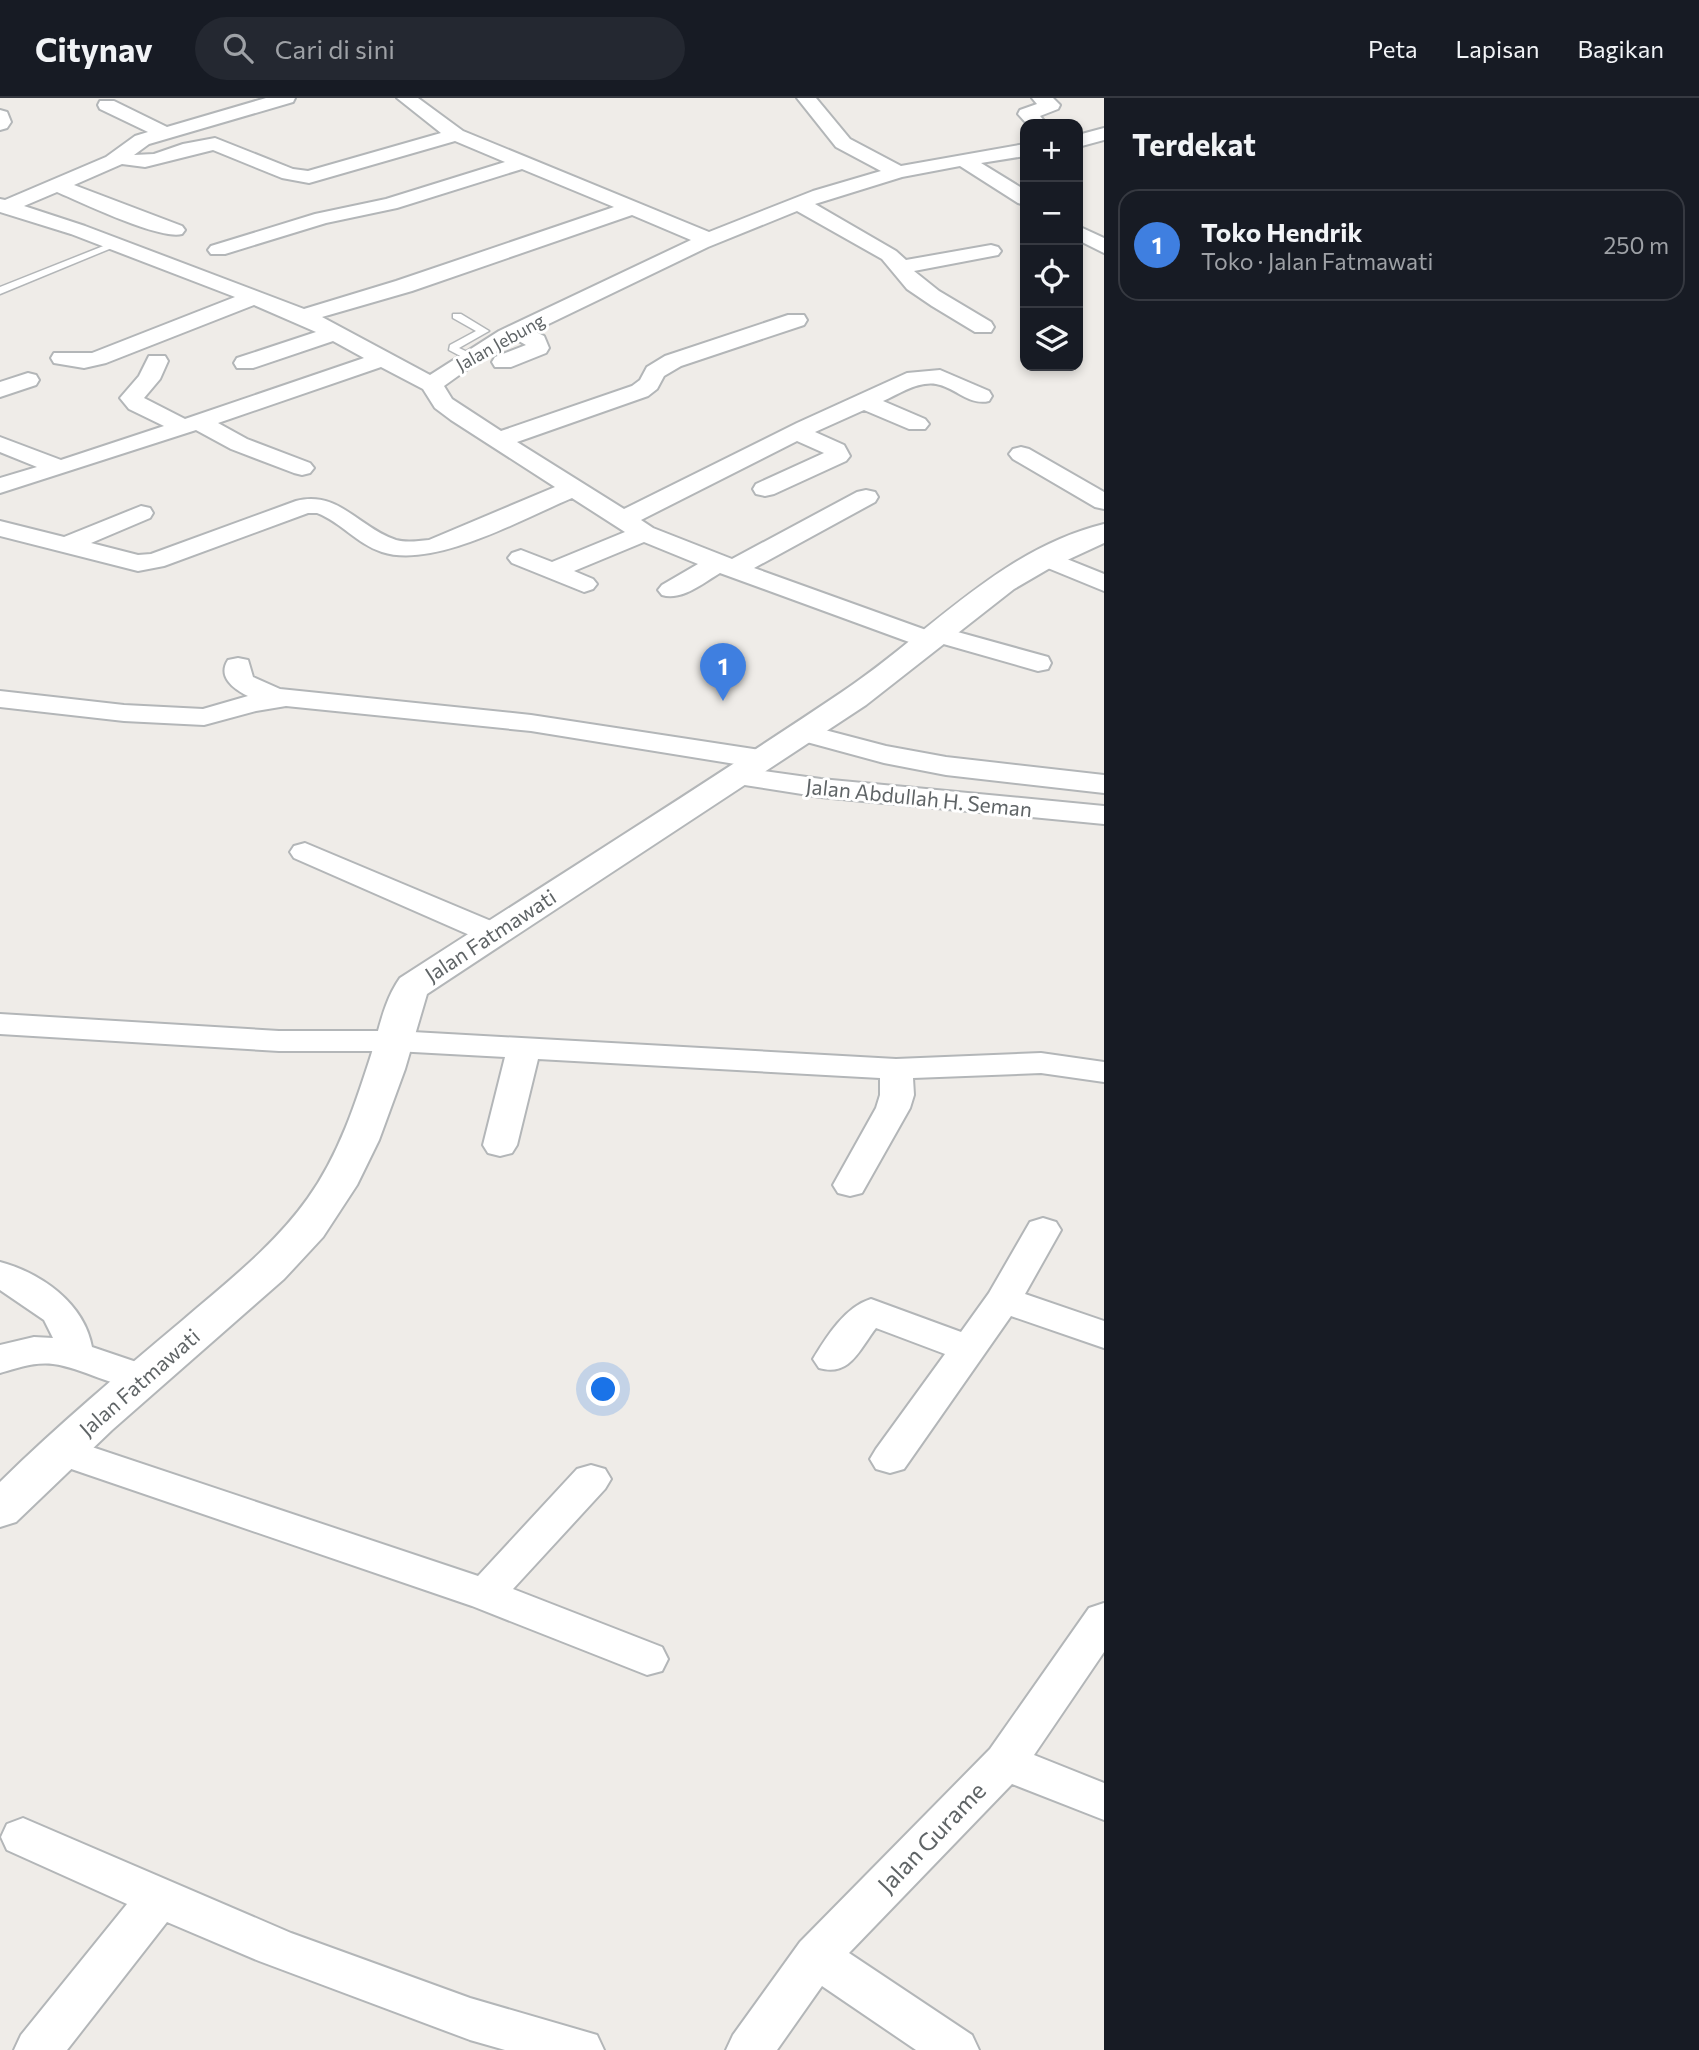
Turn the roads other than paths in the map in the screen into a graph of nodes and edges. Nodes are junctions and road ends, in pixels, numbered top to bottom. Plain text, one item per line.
1 (286, 98) edge
2 (406, 98) edge
3 (806, 98) edge
4 (1041, 98) edge
5 (206, 103) dead end
6 (107, 106) dead end
7 (231, 113) junction
8 (0, 116) edge
9 (1032, 119) edge
10 (0, 124) edge
11 (163, 132) junction
12 (456, 135) junction
13 (1020, 151) edge
14 (119, 157) junction
15 (964, 160) junction
16 (522, 163) junction
17 (898, 172) junction
18 (56, 185) junction
19 (1020, 196) edge
20 (800, 204) junction
21 (4, 206) edge
22 (635, 207) junction
23 (175, 230) dead end
24 (1083, 235) edge
25 (710, 240) junction
26 (114, 245) junction
27 (1104, 247) edge
28 (218, 250) dead end
29 (991, 251) dead end
30 (901, 267) junction
31 (0, 291) edge
32 (253, 298) junction
33 (303, 316) junction
34 (457, 316) dead end
35 (796, 320) dead end
36 (983, 327) dead end
37 (517, 331) junction
38 (335, 333) junction
39 (105, 336) dead end
40 (130, 344) junction
41 (470, 357) junction
42 (62, 358) dead end
43 (382, 359) junction
44 (157, 361) dead end
45 (503, 362) dead end
46 (245, 363) dead end
47 (28, 380) dead end
48 (432, 385) junction
49 (0, 390) edge
50 (981, 396) dead end
51 (862, 401) junction
52 (189, 424) junction
53 (917, 424) dead end
54 (797, 433) junction
55 (499, 440) junction
56 (0, 444) edge
57 (1021, 454) dead end
58 (61, 468) junction
59 (302, 468) dead end
60 (0, 486) edge
61 (574, 488) junction
62 (765, 489) dead end
63 (866, 498) dead end
64 (1104, 502) edge
65 (141, 513) dead end
66 (622, 520) junction
67 (0, 528) edge
68 (645, 533) junction
69 (1104, 533) edge
70 (64, 546) junction
71 (521, 558) dead end
72 (1047, 559) junction
73 (726, 566) junction
74 (551, 571) junction
75 (1104, 583) edge
76 (583, 584) dead end
77 (671, 590) dead end
78 (932, 637) junction
79 (1038, 663) dead end
80 (238, 666) dead end
81 (288, 698) junction
82 (0, 699) edge
83 (802, 732) junction
84 (748, 768) junction
85 (977, 770) junction
86 (1104, 784) edge
87 (962, 801) junction
88 (1104, 816) edge
89 (305, 852) dead end
90 (492, 933) junction
91 (0, 1024) edge
92 (395, 1041) junction
93 (524, 1049) junction
94 (896, 1069) junction
95 (1104, 1072) edge
96 (500, 1145) dead end
97 (850, 1185) dead end
98 (1043, 1230) dead end
99 (0, 1274) edge
100 (1003, 1300) junction
101 (1104, 1335) edge
102 (968, 1349) junction
103 (75, 1356) junction
104 (832, 1359) dead end
105 (0, 1360) edge
106 (144, 1378) junction
107 (59, 1450) junction
108 (890, 1459) dead end
109 (591, 1479) dead end
110 (0, 1510) edge
111 (486, 1595) junction
112 (1104, 1619) edge
113 (647, 1659) dead end
114 (1004, 1762) junction
115 (1104, 1802) edge
116 (23, 1837) dead end
117 (159, 1898) junction
118 (816, 1956) junction
119 (38, 2050) edge
120 (580, 2050) edge
121 (750, 2050) edge
122 (956, 2050) edge

1 - 7 street
2 - 12 street
3 - 17 street
4 - 9 street
5 - 7 street
6 - 11 street
7 - 11 street
8 - 10 street
11 - 14 street
12 - 14 street
12 - 16 street
13 - 15 street, Jalan Jebung
14 - 18 street
15 - 17 street, Jalan Jebung
15 - 19 street
16 - 22 street
16 - 28 street
17 - 20 street, Jalan Jebung
18 - 21 street
18 - 23 street
20 - 25 street, Jalan Jebung
20 - 30 street
21 - 26 street
22 - 25 street
22 - 33 street
24 - 27 street
25 - 37 street, Jalan Jebung
26 - 31 lane
26 - 32 street
29 - 30 street
30 - 36 street
32 - 33 street
32 - 40 street
33 - 38 street
34 - 41 lane
35 - 55 street
37 - 41 street, Jalan Jebung
37 - 45 street
38 - 43 street
38 - 46 street
39 - 40 street
40 - 42 street
41 - 48 street, Jalan Jebung
43 - 48 street
43 - 52 street
44 - 52 street
47 - 49 street
48 - 55 street
50 - 51 street
51 - 53 street
51 - 54 street
52 - 58 street
52 - 59 street
54 - 62 street
54 - 66 street
55 - 61 street
56 - 58 street
57 - 64 street
58 - 60 street
61 - 66 street
61 - 70 street
63 - 73 street
65 - 70 street
66 - 68 street
67 - 70 street
68 - 73 street
68 - 74 street
69 - 72 street, Jalan Fatmawati
71 - 74 street
72 - 75 street
72 - 78 street, Jalan Fatmawati
73 - 77 street
73 - 78 street
74 - 76 street
78 - 79 street
78 - 83 street, Jalan Fatmawati
80 - 81 street
81 - 82 street
81 - 84 street, Jalan Abdullah H. Seman
83 - 84 street, Jalan Fatmawati
83 - 85 street
84 - 87 street, Jalan Abdullah H. Seman
84 - 90 street, Jalan Fatmawati
85 - 86 street
85 - 87 street
87 - 88 street, Jalan Abdullah H. Seman
89 - 90 street
90 - 92 street, Jalan Fatmawati
91 - 92 street
92 - 93 street
92 - 106 street, Jalan Fatmawati
93 - 94 street
93 - 96 street
94 - 95 street
94 - 97 street
98 - 100 street
99 - 103 street
100 - 101 street
100 - 102 street
102 - 104 street
102 - 108 street
103 - 105 street
103 - 106 street
106 - 107 street, Jalan Fatmawati
107 - 110 street, Jalan Fatmawati
107 - 111 street
109 - 111 street
111 - 113 street
112 - 114 street, Jalan Gurame
114 - 115 street
114 - 118 street, Jalan Gurame
116 - 117 street
117 - 119 street
117 - 120 street
118 - 121 street, Jalan Gurame
118 - 122 street

